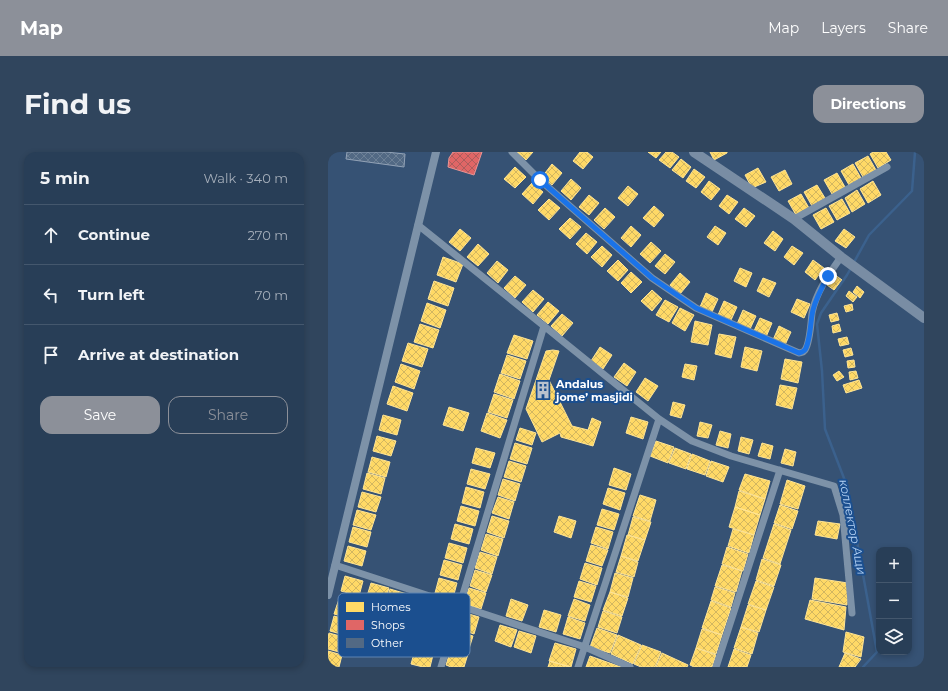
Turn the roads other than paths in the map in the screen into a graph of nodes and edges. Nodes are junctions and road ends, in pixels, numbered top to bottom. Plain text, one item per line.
1 (436, 152) edge
2 (512, 152) edge
3 (694, 152) edge
4 (887, 167) dead end
5 (794, 219) junction
6 (418, 225) junction
7 (844, 259) junction
8 (924, 318) edge
9 (544, 326) junction
10 (659, 419) junction
11 (780, 470) junction
12 (335, 565) junction
13 (420, 593) edge
14 (464, 593) edge
15 (328, 595) edge
16 (470, 609) edge
17 (852, 613) dead end
18 (585, 647) junction
19 (444, 657) edge
20 (441, 667) edge
21 (578, 667) edge
22 (630, 667) edge
23 (716, 667) edge

1 - 6 street
2 - 7 street
3 - 5 main road
4 - 5 street
5 - 7 main road
6 - 9 street
6 - 12 street
7 - 8 main road
9 - 10 street
9 - 14 street
10 - 11 street
10 - 18 street
11 - 17 street
11 - 23 street
12 - 13 street
12 - 15 street
16 - 18 street
18 - 21 street
18 - 22 street
19 - 20 street

